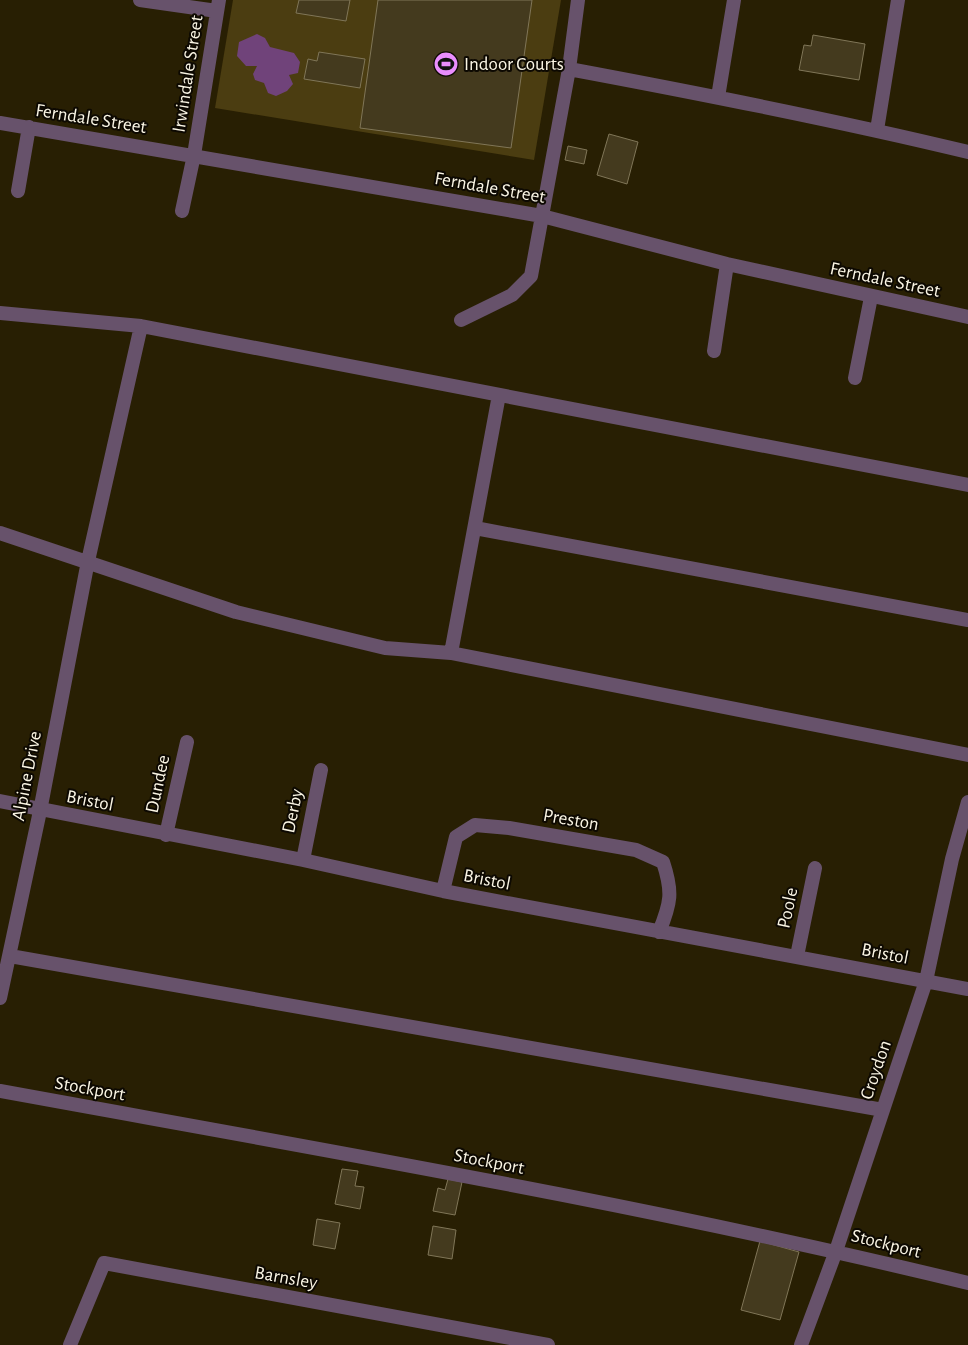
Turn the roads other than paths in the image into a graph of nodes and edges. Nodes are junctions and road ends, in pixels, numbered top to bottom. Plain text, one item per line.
1 (140, 0) edge
2 (578, 0) edge
3 (734, 0) edge
4 (898, 0) edge
5 (218, 6) edge
6 (569, 69) junction
7 (718, 97) junction
8 (0, 123) edge
9 (29, 127) junction
10 (878, 130) junction
11 (968, 152) edge
12 (194, 155) junction
13 (18, 191) dead end
14 (182, 211) dead end
15 (542, 216) junction
16 (727, 264) junction
17 (870, 297) junction
18 (0, 313) edge
19 (968, 317) edge
20 (462, 320) dead end
21 (142, 326) junction
22 (714, 351) dead end
23 (855, 378) dead end
24 (499, 395) junction
25 (968, 485) edge
26 (475, 528) junction
27 (0, 533) edge
28 (88, 561) junction
29 (968, 620) edge
30 (451, 654) junction
31 (187, 742) dead end
32 (968, 755) edge
33 (321, 770) dead end
34 (0, 801) edge
35 (968, 802) edge
36 (40, 811) junction
37 (166, 835) junction
38 (302, 860) junction
39 (815, 868) dead end
40 (443, 891) junction
41 (659, 932) junction
42 (10, 956) junction
43 (797, 956) junction
44 (926, 981) junction
45 (968, 989) edge
46 (0, 998) edge
47 (0, 1091) edge
48 (883, 1110) junction
49 (836, 1251) junction
50 (968, 1282) edge
51 (70, 1345) edge
52 (548, 1345) edge
53 (801, 1345) edge

1 - 5 street
2 - 6 street
3 - 7 street
4 - 10 street
5 - 12 street, Irwindale Street
6 - 7 street
6 - 15 street
7 - 10 street
8 - 9 street, Ferndale Street
9 - 12 street, Ferndale Street
9 - 13 street
10 - 11 street
12 - 14 street, Irwindale Street
12 - 15 street, Ferndale Street
15 - 16 street, Ferndale Street
15 - 20 street
16 - 17 street, Ferndale Street
16 - 22 street
17 - 19 street, Ferndale Street
17 - 23 street
18 - 21 street
21 - 24 street
21 - 28 street, Alpine Drive
24 - 25 street
24 - 26 street
26 - 29 street
26 - 30 street
27 - 28 street
28 - 30 street
28 - 36 street, Alpine Drive
30 - 32 street
31 - 37 street, Dundee
33 - 38 street, Derby
34 - 36 street, Bristol
35 - 44 street, Croydon
36 - 37 street, Bristol
36 - 42 street, Alpine Drive
37 - 38 street, Bristol
38 - 40 street, Bristol
39 - 43 street, Poole
40 - 41 street, Bristol
40 - 41 street, Preston
41 - 43 street, Bristol
42 - 46 street, Alpine Drive
42 - 48 street
43 - 44 street, Bristol
44 - 45 street, Bristol
44 - 48 street, Croydon
47 - 49 street, Stockport
48 - 49 street, Croydon
49 - 50 street, Stockport
49 - 53 street, Croydon
51 - 52 street, Barnsley

